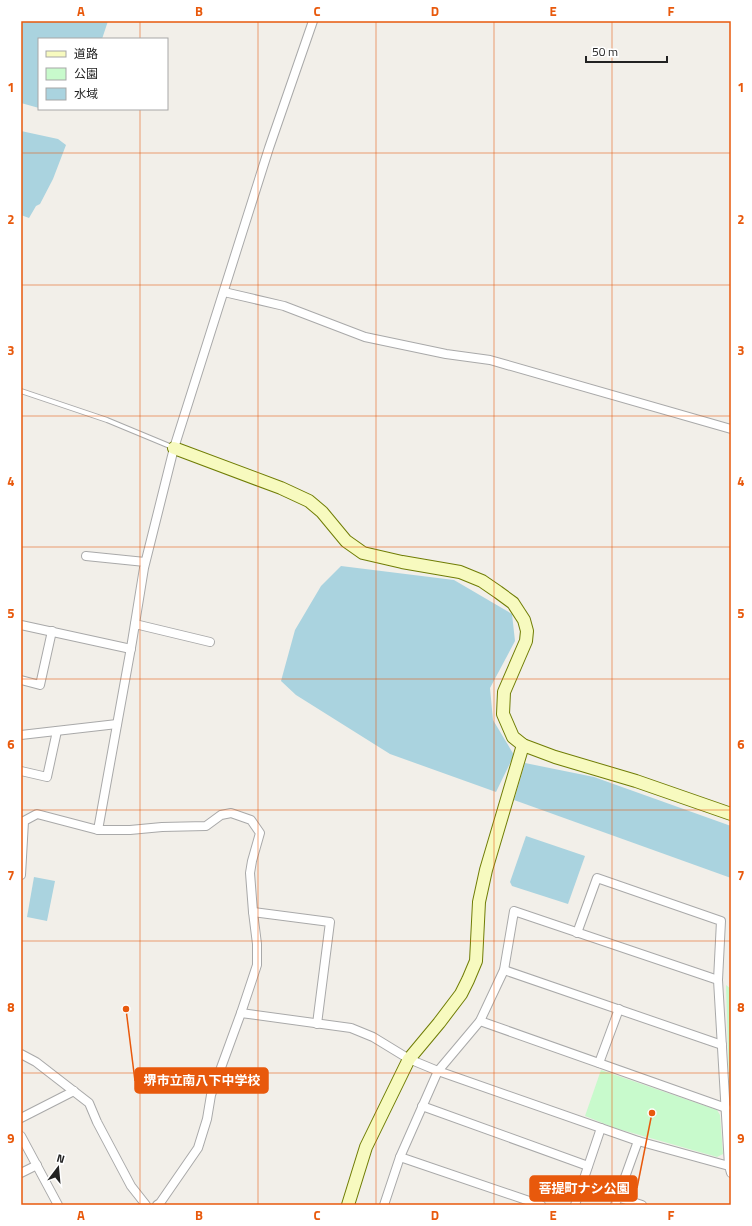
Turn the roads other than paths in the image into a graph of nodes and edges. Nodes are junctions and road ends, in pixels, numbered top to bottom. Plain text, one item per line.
1 (313, 21) edge
2 (224, 292) junction
3 (21, 391) edge
4 (731, 429) edge
5 (174, 448) junction
6 (86, 556) dead end
7 (145, 562) junction
8 (135, 624) junction
9 (21, 625) edge
10 (52, 631) junction
11 (210, 642) dead end
12 (131, 649) junction
13 (21, 680) edge
14 (117, 724) junction
15 (57, 731) junction
16 (21, 735) edge
17 (523, 745) junction
18 (21, 771) edge
19 (731, 814) edge
20 (98, 830) junction
21 (22, 838) edge
22 (21, 875) edge
23 (253, 912) junction
24 (577, 933) junction
25 (504, 970) junction
26 (718, 980) junction
27 (619, 1009) junction
28 (241, 1013) junction
29 (480, 1021) junction
30 (317, 1024) junction
31 (722, 1045) junction
32 (21, 1054) edge
33 (409, 1059) junction
34 (599, 1063) junction
35 (438, 1071) junction
36 (74, 1091) junction
37 (422, 1106) junction
38 (726, 1108) junction
39 (21, 1118) edge
40 (601, 1128) junction
41 (21, 1136) edge
42 (638, 1141) junction
43 (400, 1157) junction
44 (37, 1164) junction
45 (588, 1166) junction
46 (730, 1169) edge
47 (21, 1173) edge
48 (616, 1201) edge
49 (58, 1205) edge
50 (146, 1205) edge
51 (157, 1205) edge
52 (348, 1205) edge
53 (384, 1205) edge
54 (541, 1205) edge
55 (575, 1205) edge
56 (642, 1205) edge

1 - 2 street
2 - 4 street
2 - 5 street
3 - 5 lane
5 - 7 street
5 - 17 street
6 - 7 street
7 - 8 street
8 - 11 street
8 - 12 street
9 - 10 street
10 - 12 street
10 - 13 street
12 - 14 street
14 - 15 street
14 - 20 street
15 - 16 street
15 - 18 street
17 - 19 street
17 - 33 street
20 - 21 street
20 - 23 street
21 - 22 street
23 - 28 street
23 - 30 street
24 - 25 street
24 - 26 street
24 - 26 street
25 - 27 street
25 - 29 street
26 - 31 street
27 - 31 street
27 - 34 street
28 - 30 street
28 - 51 street
29 - 34 street
29 - 35 street
30 - 33 street
31 - 38 street
32 - 36 street
33 - 35 street
33 - 52 street
34 - 38 street
35 - 37 street
35 - 40 street
36 - 39 street
36 - 50 street
37 - 43 street
37 - 45 street
38 - 46 street
40 - 42 street
40 - 45 street
41 - 44 street
42 - 46 street
42 - 48 street
43 - 53 street
43 - 54 street
44 - 47 street
44 - 49 street
45 - 55 street
48 - 56 street

